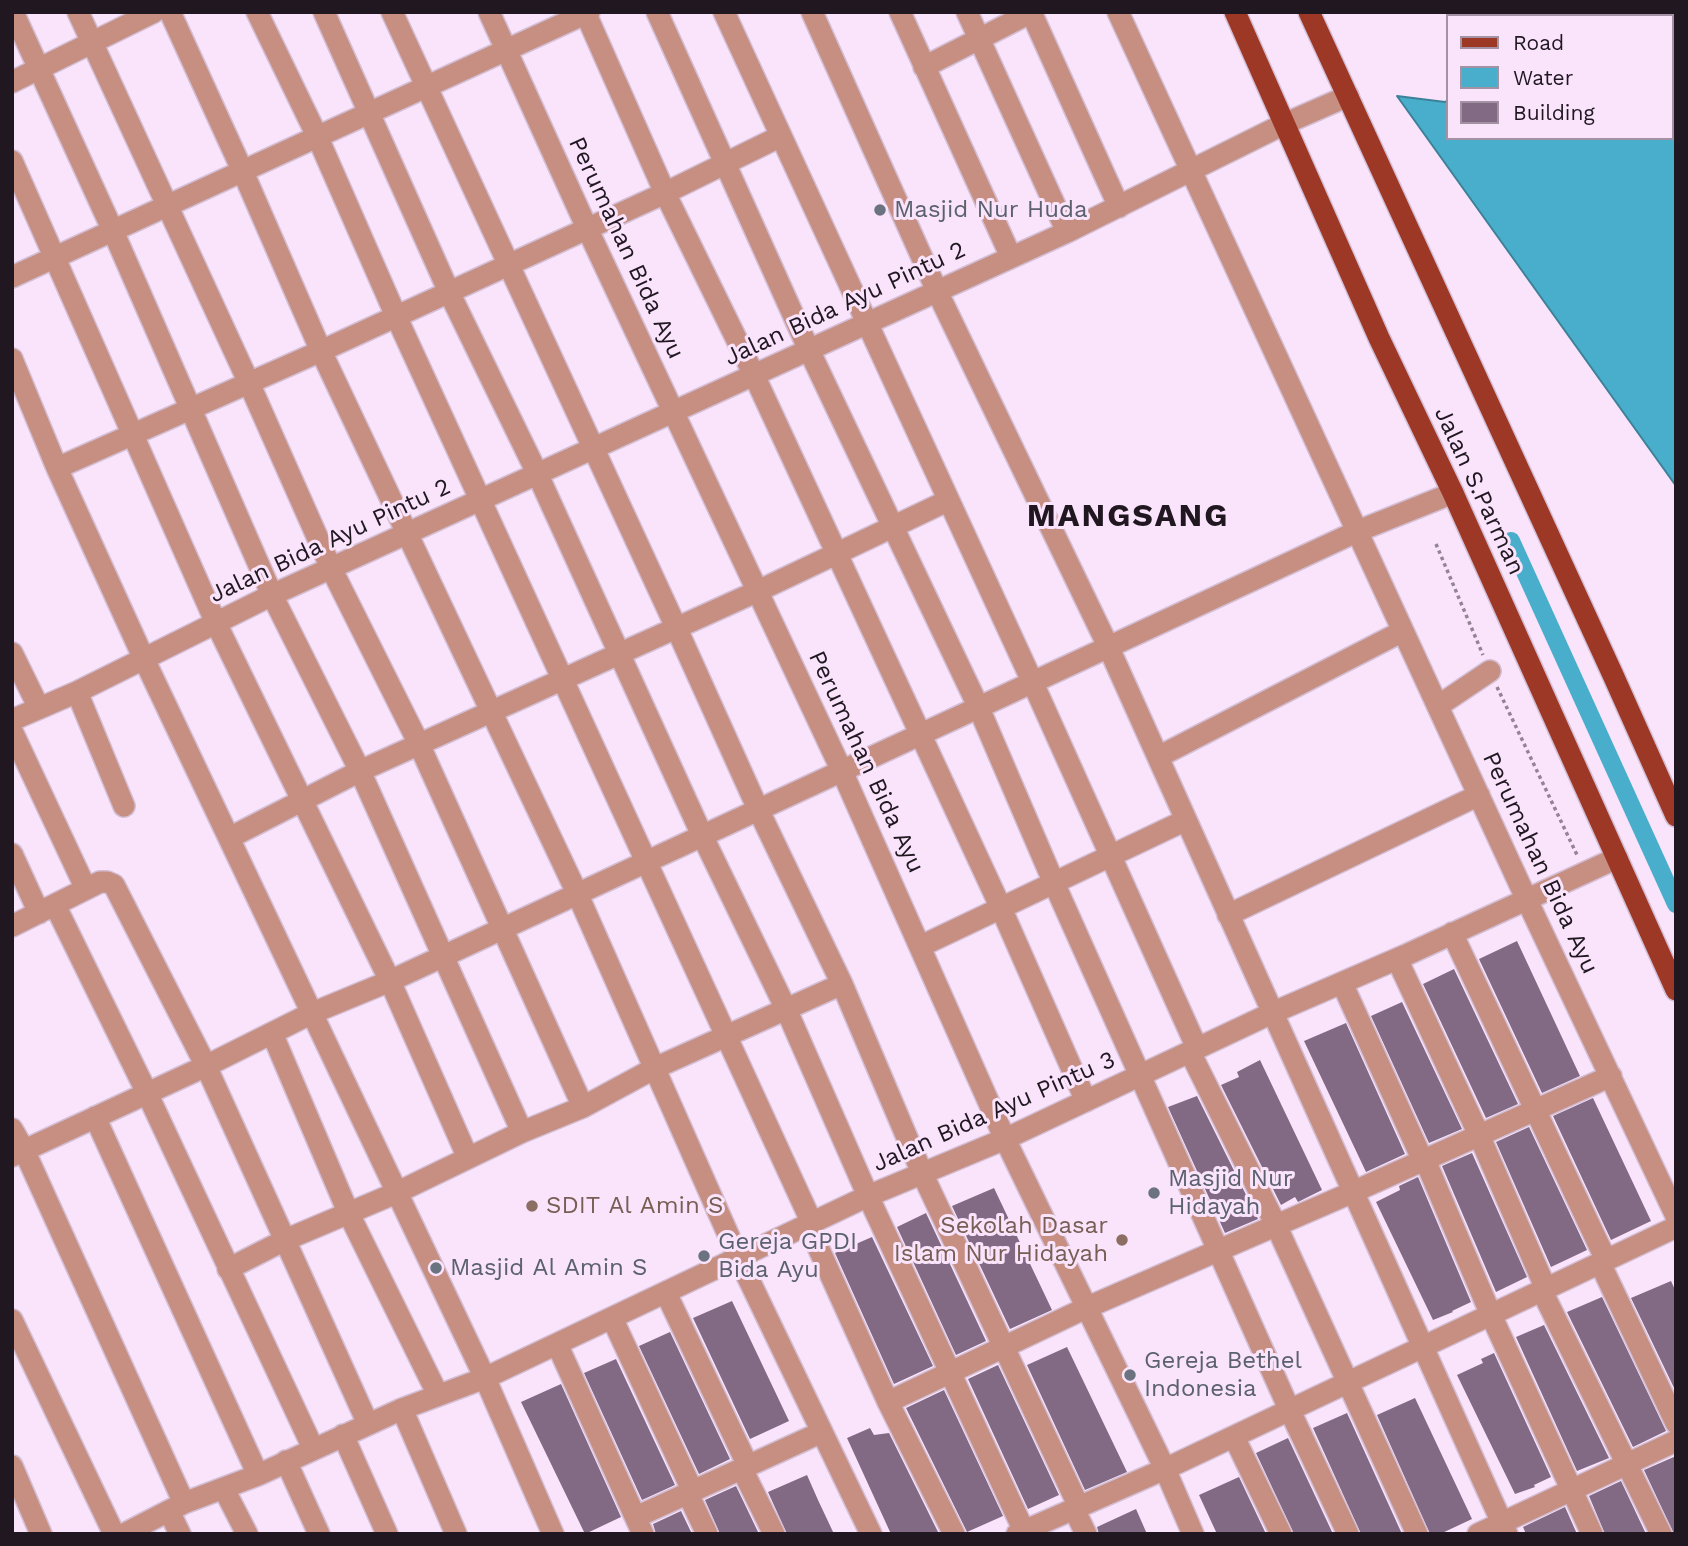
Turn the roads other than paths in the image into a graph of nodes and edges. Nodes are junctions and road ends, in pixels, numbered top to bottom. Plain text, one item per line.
1 (13, 12) edge
2 (78, 12) edge
3 (154, 12) edge
4 (170, 12) edge
5 (257, 12) edge
6 (324, 12) edge
7 (392, 12) edge
8 (489, 12) edge
9 (657, 12) edge
10 (724, 12) edge
11 (812, 12) edge
12 (900, 12) edge
13 (967, 12) edge
14 (1032, 12) edge
15 (1118, 12) edge
16 (1236, 12) edge
17 (1309, 12) edge
18 (586, 13) edge
19 (979, 39) junction
20 (91, 43) junction
21 (507, 52) junction
22 (925, 67) junction
23 (38, 69) junction
24 (12, 82) edge
25 (427, 88) junction
26 (1340, 100) junction
27 (370, 114) junction
28 (1292, 120) junction
29 (779, 137) junction
30 (318, 138) junction
31 (12, 160) edge
32 (725, 163) junction
33 (1192, 171) junction
34 (243, 172) junction
35 (665, 193) junction
36 (167, 206) junction
37 (1119, 207) junction
38 (587, 228) junction
39 (113, 231) junction
40 (1067, 232) junction
41 (1012, 257) junction
42 (55, 258) junction
43 (507, 265) junction
44 (12, 277) edge
45 (937, 291) junction
46 (449, 292) junction
47 (396, 316) junction
48 (866, 323) junction
49 (809, 350) junction
50 (321, 351) junction
51 (12, 359) edge
52 (754, 375) junction
53 (249, 383) junction
54 (191, 409) junction
55 (674, 411) junction
56 (133, 434) junction
57 (592, 448) junction
58 (57, 468) junction
59 (537, 473) junction
60 (1453, 493) junction
61 (480, 499) junction
62 (947, 501) junction
63 (892, 527) junction
64 (1358, 531) junction
65 (406, 533) junction
66 (836, 553) junction
67 (331, 568) junction
68 (758, 591) junction
69 (272, 594) junction
70 (216, 623) junction
71 (676, 627) junction
72 (1403, 631) junction
73 (1108, 646) junction
74 (12, 653) edge
75 (619, 653) junction
76 (144, 659) junction
77 (1490, 671) road end
78 (562, 679) junction
79 (1032, 681) junction
80 (77, 692) junction
81 (978, 706) junction
82 (1438, 706) junction
83 (39, 708) junction
84 (491, 711) junction
85 (12, 720) edge
86 (12, 731) edge
87 (919, 733) junction
88 (419, 744) junction
89 (1158, 757) junction
90 (841, 769) junction
91 (360, 771) junction
92 (1479, 795) junction
93 (302, 801) junction
94 (124, 806) dead end
95 (758, 809) junction
96 (1676, 816) edge
97 (1186, 820) junction
98 (702, 835) junction
99 (229, 838) junction
100 (12, 854) edge
101 (1110, 856) junction
102 (1617, 858) junction
103 (646, 861) junction
104 (1054, 883) junction
105 (86, 889) junction
106 (577, 893) junction
107 (1526, 898) junction
108 (1001, 908) junction
109 (47, 909) junction
110 (1228, 915) junction
111 (12, 926) edge
112 (502, 927) junction
113 (1452, 933) junction
114 (921, 946) junction
115 (444, 954) junction
116 (1396, 959) junction
117 (390, 981) junction
118 (1342, 983) junction
119 (842, 984) junction
120 (1676, 990) edge
121 (787, 1010) junction
122 (1272, 1013) junction
123 (310, 1014) junction
124 (272, 1032) junction
125 (727, 1037) junction
126 (1194, 1050) junction
127 (206, 1066) junction
128 (655, 1069) junction
129 (1141, 1074) junction
130 (1611, 1076) junction
131 (147, 1093) junction
132 (1086, 1101) junction
133 (583, 1107) junction
134 (1535, 1110) junction
135 (96, 1117) junction
136 (12, 1129) edge
137 (522, 1132) junction
138 (1479, 1135) junction
139 (1005, 1139) junction
140 (18, 1153) edge
141 (468, 1158) junction
142 (1424, 1160) junction
143 (922, 1173) junction
144 (1353, 1192) junction
145 (396, 1193) junction
146 (869, 1196) junction
147 (348, 1212) junction
148 (1676, 1216) edge
149 (810, 1224) junction
150 (1276, 1225) junction
151 (1676, 1227) edge
152 (285, 1240) junction
153 (1218, 1251) junction
154 (740, 1259) junction
155 (1603, 1262) junction
156 (228, 1269) junction
157 (1544, 1290) junction
158 (666, 1293) junction
159 (1088, 1307) junction
160 (1491, 1315) junction
161 (612, 1318) junction
162 (12, 1320) edge
163 (557, 1345) junction
164 (1005, 1346) junction
165 (1423, 1348) junction
166 (22, 1366) edge
167 (949, 1372) junction
168 (485, 1378) junction
169 (1348, 1383) junction
170 (438, 1395) junction
171 (888, 1402) junction
172 (402, 1409) junction
173 (1290, 1410) junction
174 (1676, 1423) edge
175 (368, 1424) junction
176 (822, 1432) junction
177 (343, 1435) junction
178 (1234, 1437) junction
179 (1676, 1441) edge
180 (313, 1448) junction
181 (286, 1461) junction
182 (1628, 1464) junction
183 (12, 1466) edge
184 (745, 1467) junction
185 (1165, 1469) junction
186 (258, 1475) junction
187 (225, 1489) junction
188 (1573, 1490) junction
189 (690, 1493) junction
190 (176, 1507) junction
191 (1077, 1508) junction
192 (640, 1525) edge
193 (1505, 1528) edge
194 (1021, 1533) edge
195 (41, 1534) edge
196 (114, 1534) edge
197 (124, 1534) edge
198 (180, 1534) edge
199 (247, 1534) edge
200 (319, 1534) edge
201 (387, 1534) edge
202 (456, 1534) edge
203 (553, 1534) edge
204 (707, 1534) edge
205 (774, 1534) edge
206 (871, 1534) edge
207 (954, 1534) edge
208 (1086, 1534) edge
209 (1193, 1534) edge
210 (1281, 1534) edge
211 (1348, 1534) edge
212 (1417, 1534) edge
213 (1478, 1534) edge
214 (1592, 1534) edge
215 (1661, 1534) edge

1 - 23 street
2 - 20 street
3 - 20 street
4 - 34 street
5 - 30 street
6 - 27 street
7 - 25 street
8 - 21 street, Perumahan Bida Ayu
9 - 32 street
10 - 29 street
11 - 45 street
12 - 22 street
13 - 19 street
14 - 19 street
14 - 37 street
15 - 33 street, Perumahan Bida Ayu
16 - 28 main road, Jalan S.Parman
17 - 26 main road, Jalan S.Parman
18 - 21 street
18 - 35 street
19 - 22 street
19 - 40 street
20 - 23 street
20 - 36 street
21 - 25 street
21 - 38 street, Perumahan Bida Ayu
22 - 41 street
23 - 24 street
23 - 39 street
25 - 27 street
25 - 43 street
26 - 28 street
26 - 96 main road, Jalan S.Parman
27 - 30 street
27 - 46 street
28 - 33 street, Jalan Bida Ayu Pintu 2
28 - 60 main road, Jalan S.Parman
29 - 32 street
29 - 48 street
30 - 34 street
30 - 47 street
31 - 42 street
32 - 35 street
32 - 49 street
33 - 37 street, Jalan Bida Ayu Pintu 2
33 - 64 street, Perumahan Bida Ayu
34 - 36 street
34 - 50 street
35 - 38 street
35 - 52 street
36 - 39 street
36 - 53 street
37 - 40 street, Jalan Bida Ayu Pintu 2
38 - 43 street
38 - 55 street, Perumahan Bida Ayu
39 - 42 street
39 - 54 street
40 - 41 street, Jalan Bida Ayu Pintu 2
41 - 45 street, Jalan Bida Ayu Pintu 2
42 - 44 street
42 - 56 street
43 - 46 street
43 - 57 street
45 - 48 street, Jalan Bida Ayu Pintu 2
45 - 73 street
46 - 47 street
46 - 59 street
47 - 50 street
47 - 61 street
48 - 49 street, Jalan Bida Ayu Pintu 2
48 - 62 street
49 - 52 street, Jalan Bida Ayu Pintu 2
49 - 63 street
50 - 53 street
50 - 65 street
51 - 58 street
52 - 55 street, Jalan Bida Ayu Pintu 2
52 - 66 street
53 - 54 street
53 - 67 street
54 - 56 street
54 - 69 street
55 - 57 street, Jalan Bida Ayu Pintu 2
55 - 68 street, Perumahan Bida Ayu
56 - 58 street
56 - 70 street
57 - 59 street, Jalan Bida Ayu Pintu 2
57 - 71 street
58 - 76 street
59 - 61 street, Jalan Bida Ayu Pintu 2
59 - 75 street
60 - 64 street
60 - 102 main road, Jalan S.Parman
61 - 65 street, Jalan Bida Ayu Pintu 2
61 - 78 street
62 - 63 street
62 - 79 street
63 - 66 street
63 - 81 street
64 - 72 street, Perumahan Bida Ayu
64 - 73 street
65 - 67 street, Jalan Bida Ayu Pintu 2
65 - 84 street
66 - 68 street
66 - 87 street
67 - 69 street, Jalan Bida Ayu Pintu 2
67 - 88 street
68 - 71 street
68 - 90 street, Perumahan Bida Ayu
69 - 70 street, Jalan Bida Ayu Pintu 2
69 - 91 street
70 - 76 street, Jalan Bida Ayu Pintu 2
70 - 93 street
71 - 75 street
71 - 95 street
72 - 82 street, Perumahan Bida Ayu
72 - 89 street
73 - 79 street
73 - 89 street
74 - 83 street
75 - 78 street
75 - 98 street
76 - 80 street, Jalan Bida Ayu Pintu 2
76 - 99 street
77 - 82 street
78 - 84 street
78 - 103 street
79 - 81 street
79 - 101 street
80 - 83 street, Jalan Bida Ayu Pintu 2
80 - 94 street
81 - 87 street
81 - 104 street
82 - 92 street, Perumahan Bida Ayu
83 - 85 street, Jalan Bida Ayu Pintu 2
84 - 88 street
84 - 106 street
86 - 105 street
87 - 90 street
87 - 108 street
88 - 91 street
88 - 112 street
89 - 97 street
90 - 95 street
90 - 114 street, Perumahan Bida Ayu
91 - 93 street
91 - 115 street
92 - 107 street, Perumahan Bida Ayu
92 - 110 street
93 - 99 street
93 - 117 street
95 - 98 street
95 - 119 street
97 - 101 street
97 - 110 street
98 - 103 street
98 - 121 street
99 - 123 street
100 - 109 street
101 - 104 street
101 - 126 street
102 - 107 street, Jalan Bida Ayu Pintu 3
102 - 120 main road, Jalan S.Parman
103 - 106 street
103 - 125 street
104 - 108 street
104 - 129 street
105 - 109 street
105 - 127 street
106 - 112 street
106 - 128 street
107 - 113 street, Jalan Bida Ayu Pintu 3
107 - 130 street, Perumahan Bida Ayu
108 - 114 street
108 - 132 street
109 - 111 street
109 - 131 street
110 - 122 street
112 - 115 street
112 - 133 street
113 - 116 street, Jalan Bida Ayu Pintu 3
113 - 134 street
114 - 139 street, Perumahan Bida Ayu
115 - 117 street
115 - 137 street
116 - 118 street, Jalan Bida Ayu Pintu 3
116 - 138 street
117 - 123 street
117 - 141 street
118 - 122 street, Jalan Bida Ayu Pintu 3
118 - 142 street
119 - 121 street
119 - 143 street
121 - 125 street
121 - 146 street
122 - 126 street, Jalan Bida Ayu Pintu 3
122 - 144 street
123 - 124 street
123 - 145 street
124 - 127 street
124 - 147 street
125 - 128 street
125 - 149 street
126 - 129 street, Jalan Bida Ayu Pintu 3
126 - 150 street
127 - 131 street
127 - 152 street
128 - 133 street
128 - 154 street
129 - 132 street, Jalan Bida Ayu Pintu 3
129 - 153 street
130 - 134 street
130 - 148 street, Perumahan Bida Ayu
131 - 135 street
131 - 156 street
132 - 139 street, Jalan Bida Ayu Pintu 3
133 - 137 street
134 - 138 street
134 - 155 street
135 - 140 street
135 - 186 street
136 - 140 street
137 - 141 street
138 - 142 street
138 - 157 street
139 - 143 street, Jalan Bida Ayu Pintu 3
139 - 159 street, Perumahan Bida Ayu
140 - 190 street
141 - 145 street
142 - 144 street
142 - 160 street
143 - 146 street, Jalan Bida Ayu Pintu 3
143 - 164 street
144 - 150 street
144 - 165 street
145 - 147 street
145 - 168 street
146 - 149 street, Jalan Bida Ayu Pintu 3
146 - 167 street
147 - 152 street
147 - 170 street
149 - 154 street, Jalan Bida Ayu Pintu 3
149 - 171 street
150 - 153 street
150 - 169 street
151 - 155 street
152 - 156 street
152 - 175 street
153 - 159 street
153 - 173 street
154 - 158 street, Jalan Bida Ayu Pintu 3
154 - 176 street
155 - 157 street
155 - 174 street
156 - 180 street
157 - 160 street
157 - 182 street
158 - 161 street, Jalan Bida Ayu Pintu 3
158 - 184 street
159 - 164 street
159 - 185 street, Perumahan Bida Ayu
160 - 165 street
160 - 188 street
161 - 163 street, Jalan Bida Ayu Pintu 3
161 - 189 street
162 - 166 street
163 - 168 street, Jalan Bida Ayu Pintu 3
163 - 192 street
164 - 167 street
164 - 191 street
165 - 169 street
165 - 193 street
166 - 196 street
167 - 171 street
167 - 194 street
168 - 170 street, Jalan Bida Ayu Pintu 3
168 - 203 street
169 - 173 street
169 - 212 street
170 - 172 street, Jalan Bida Ayu Pintu 3
171 - 207 street
172 - 175 street, Jalan Bida Ayu Pintu 3
172 - 202 street
173 - 178 street
173 - 211 street
175 - 177 street, Jalan Bida Ayu Pintu 3
176 - 184 street
176 - 206 street
177 - 180 street, Jalan Bida Ayu Pintu 3
177 - 201 street
178 - 185 street
178 - 210 street
179 - 182 street
180 - 181 street, Jalan Bida Ayu Pintu 3
181 - 186 street, Jalan Bida Ayu Pintu 3
181 - 200 street
182 - 188 street
182 - 215 street
183 - 195 street
184 - 189 street
184 - 205 street
185 - 191 street
185 - 209 street, Perumahan Bida Ayu
186 - 187 street, Jalan Bida Ayu Pintu 3
187 - 190 street, Jalan Bida Ayu Pintu 3
187 - 199 street
188 - 193 street
188 - 214 street
189 - 192 street
189 - 204 street
190 - 197 street, Jalan Bida Ayu Pintu 3
190 - 198 street
191 - 194 street
191 - 208 street
193 - 213 street

